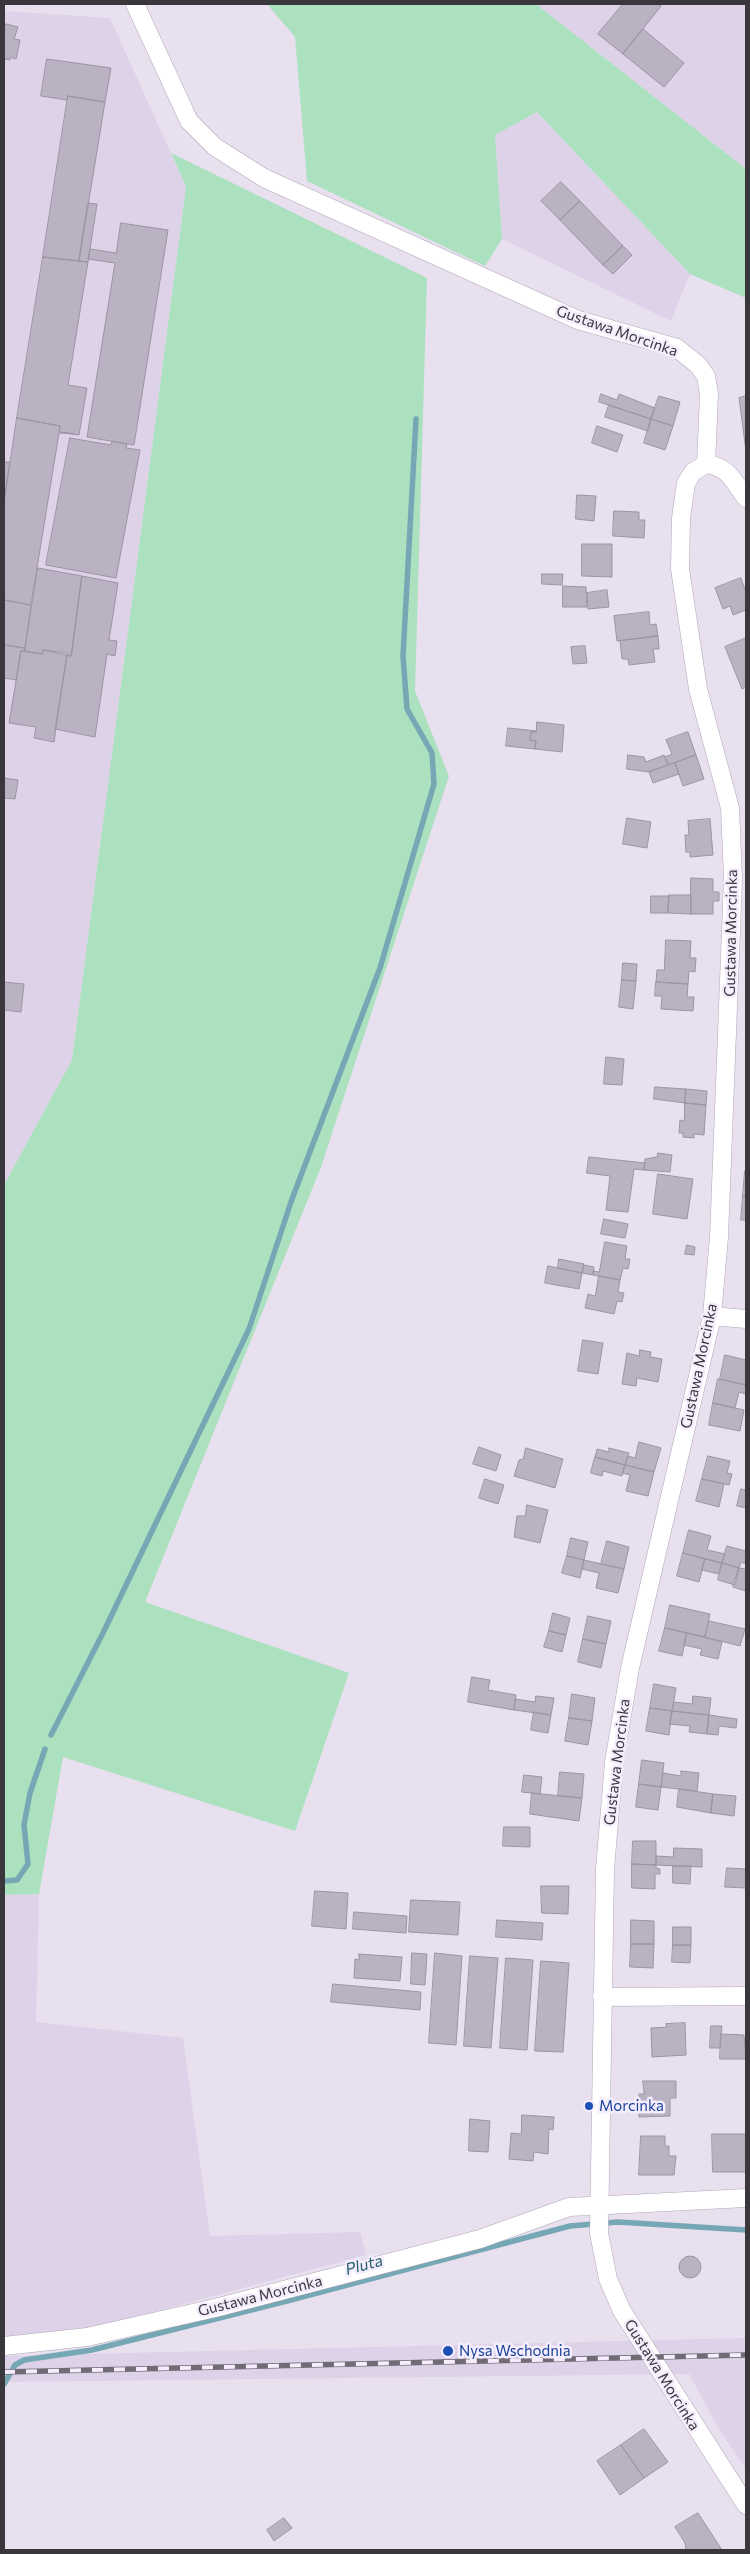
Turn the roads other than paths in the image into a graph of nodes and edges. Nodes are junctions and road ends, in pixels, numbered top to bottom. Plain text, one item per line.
1 (135, 4) edge
2 (706, 464) junction
3 (746, 498) edge
4 (712, 1316) junction
5 (746, 1319) edge
6 (602, 1996) junction
7 (746, 1996) edge
8 (746, 2198) edge
9 (599, 2210) junction
10 (4, 2346) edge
11 (746, 2505) edge

1 - 2 street, Gustawa Morcinka
2 - 3 street
2 - 4 street, Gustawa Morcinka
4 - 5 street
4 - 6 street, Gustawa Morcinka
6 - 7 street
6 - 9 street, Gustawa Morcinka
8 - 9 street, Gustawa Morcinka
9 - 10 street, Gustawa Morcinka
9 - 11 street, Gustawa Morcinka

